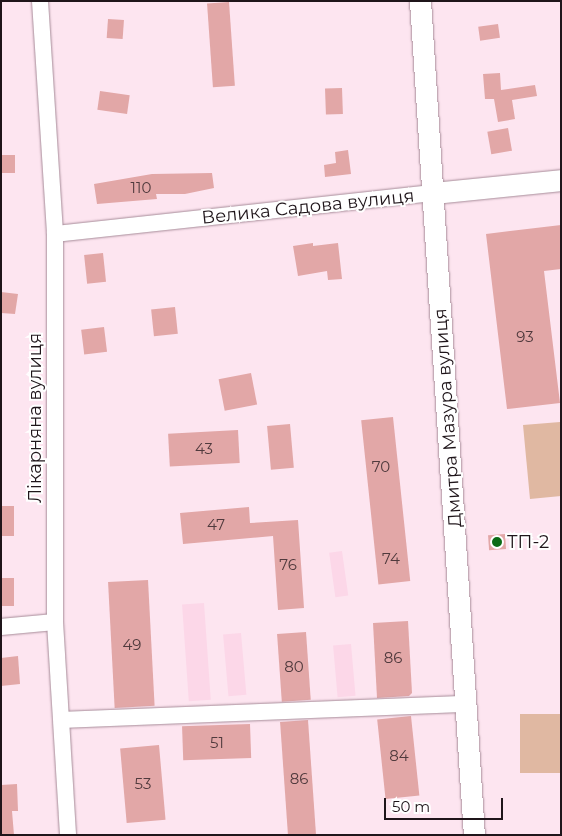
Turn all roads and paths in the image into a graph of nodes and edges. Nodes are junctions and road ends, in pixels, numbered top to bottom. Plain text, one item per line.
1 (40, 1) edge
2 (420, 1) edge
3 (561, 180) edge
4 (434, 193) junction
5 (55, 234) junction
6 (55, 622) junction
7 (1, 627) edge
8 (466, 704) junction
9 (62, 720) junction
10 (68, 835) edge
11 (474, 835) edge

1 - 5 street, Лікарняна вулиця
2 - 4 street, Дмитра Мазура вулиця
3 - 4 street, Велика Садова вулиця
4 - 5 street, Велика Садова вулиця
4 - 8 street, Дмитра Мазура вулиця
5 - 6 street, Лікарняна вулиця
6 - 7 street
6 - 9 street, Лікарняна вулиця
8 - 9 street
8 - 11 street, Дмитра Мазура вулиця
9 - 10 street, Лікарняна вулиця

